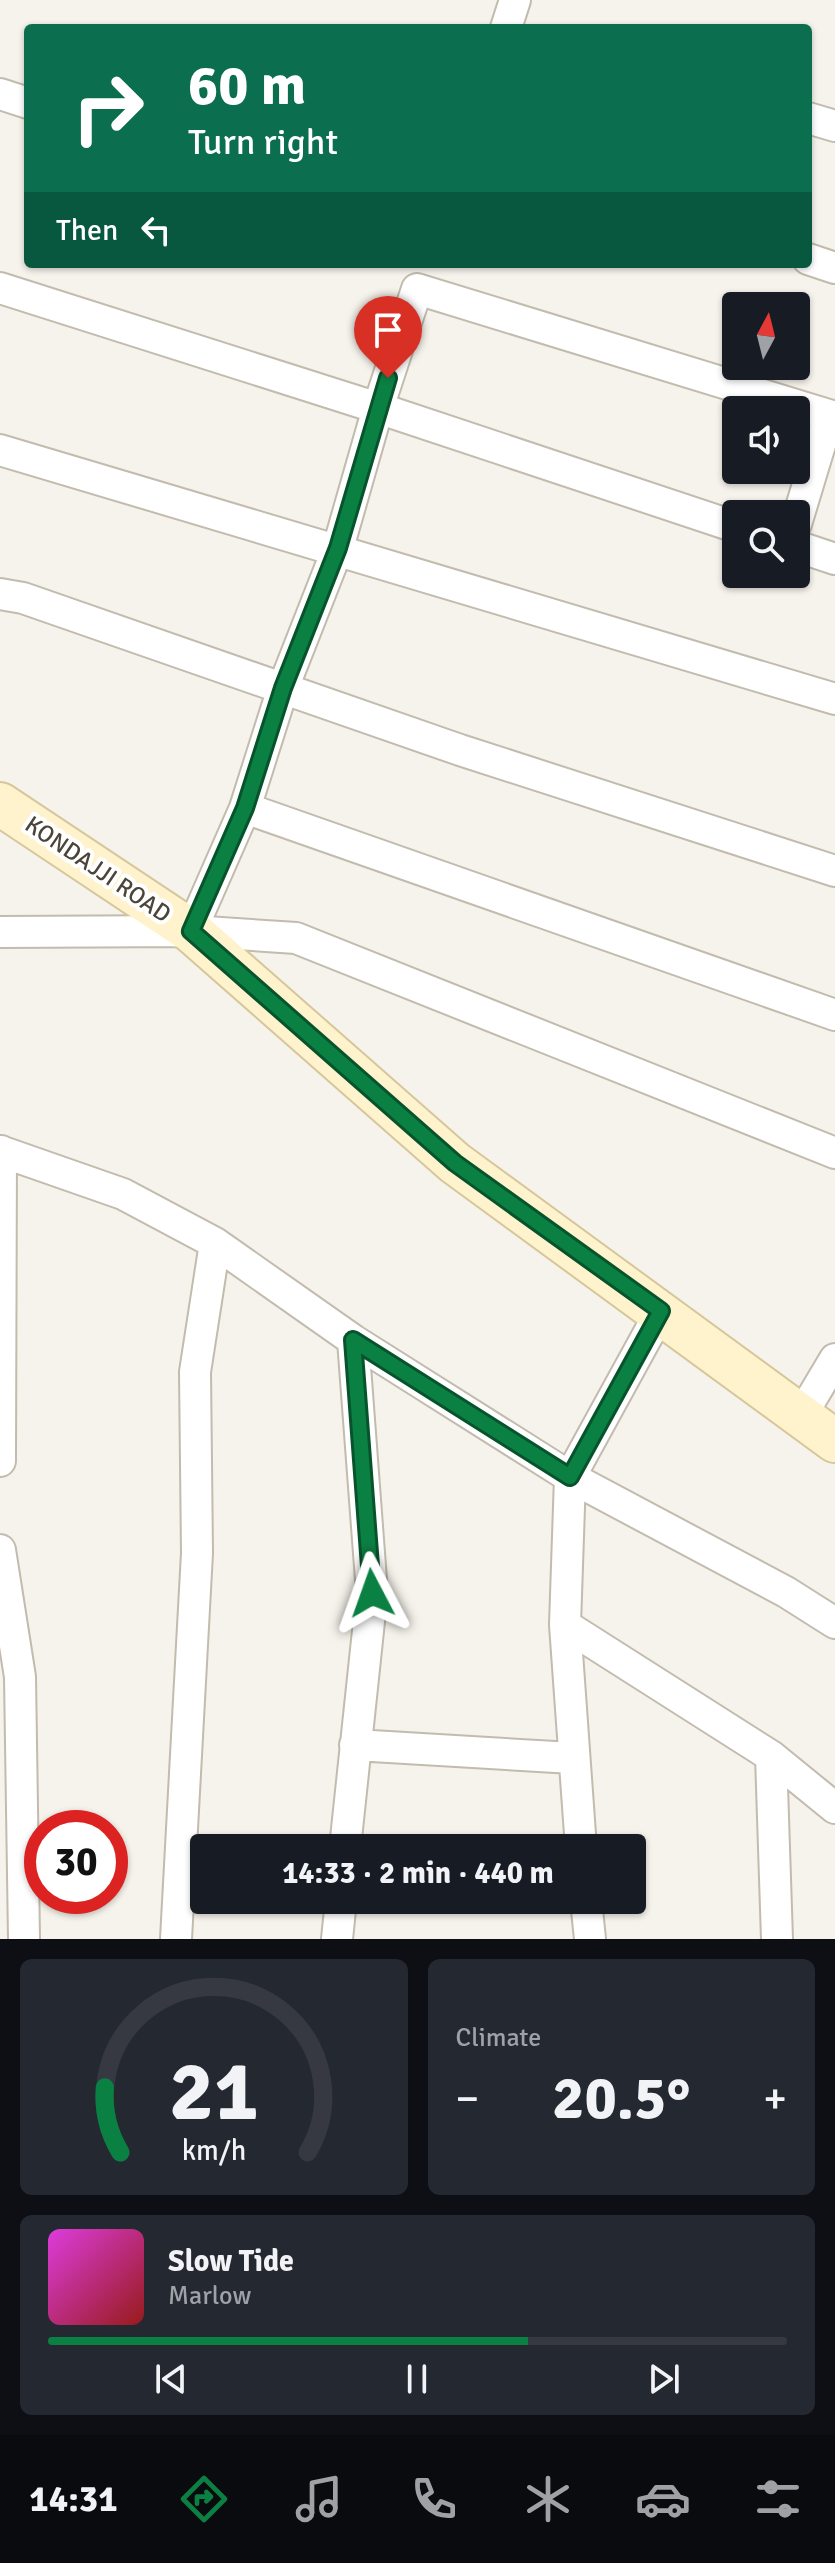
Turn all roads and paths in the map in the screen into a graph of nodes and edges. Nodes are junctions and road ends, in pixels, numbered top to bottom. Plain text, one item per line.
1 (515, 0) edge
2 (507, 24) edge
3 (0, 94) edge
4 (24, 102) edge
5 (812, 119) edge
6 (835, 126) edge
7 (812, 260) edge
8 (835, 268) edge
9 (421, 276) edge
10 (0, 288) edge
11 (378, 408) junction
12 (832, 416) edge
13 (0, 450) edge
14 (804, 500) edge
15 (722, 522) edge
16 (338, 548) junction
17 (810, 551) edge
18 (835, 559) edge
19 (0, 594) edge
20 (283, 688) junction
21 (835, 699) edge
22 (0, 804) edge
23 (245, 808) junction
24 (835, 871) edge
25 (191, 931) junction
26 (0, 932) edge
27 (835, 1015) edge
28 (1, 1151) edge
29 (835, 1153) edge
30 (215, 1243) junction
31 (661, 1311) junction
32 (353, 1340) junction
33 (835, 1359) edge
34 (801, 1416) junction
35 (835, 1441) edge
36 (0, 1461) edge
37 (570, 1477) junction
38 (0, 1550) edge
39 (835, 1623) edge
40 (565, 1625) junction
41 (355, 1745) junction
42 (771, 1756) junction
43 (572, 1758) junction
44 (835, 1808) edge
45 (346, 1834) edge
46 (580, 1834) edge
47 (340, 1914) edge
48 (587, 1914) edge
49 (24, 1939) edge
50 (176, 1939) edge
51 (337, 1939) edge
52 (590, 1939) edge
53 (777, 1939) edge

1 - 2 street
3 - 4 street
5 - 6 street
7 - 8 street
9 - 11 street
9 - 12 street
10 - 11 street
11 - 15 street
11 - 16 street
12 - 14 street
13 - 16 street
16 - 20 street
16 - 21 street
17 - 18 street
19 - 20 street
20 - 23 street
20 - 24 street
22 - 25 street, KONDAJJI ROAD
23 - 25 street
23 - 27 street
25 - 26 street
25 - 29 street
25 - 31 street, KONDAJJI ROAD
28 - 30 street
28 - 36 street
30 - 32 street
30 - 50 street
31 - 34 street, KONDAJJI ROAD
31 - 37 street
32 - 37 street
32 - 41 street
33 - 34 street
34 - 35 street, KONDAJJI ROAD
37 - 39 street
37 - 40 street
38 - 49 street
40 - 42 street
40 - 43 street
41 - 43 street
41 - 45 street
42 - 44 street
42 - 53 street
43 - 46 street
47 - 51 street
48 - 52 street

